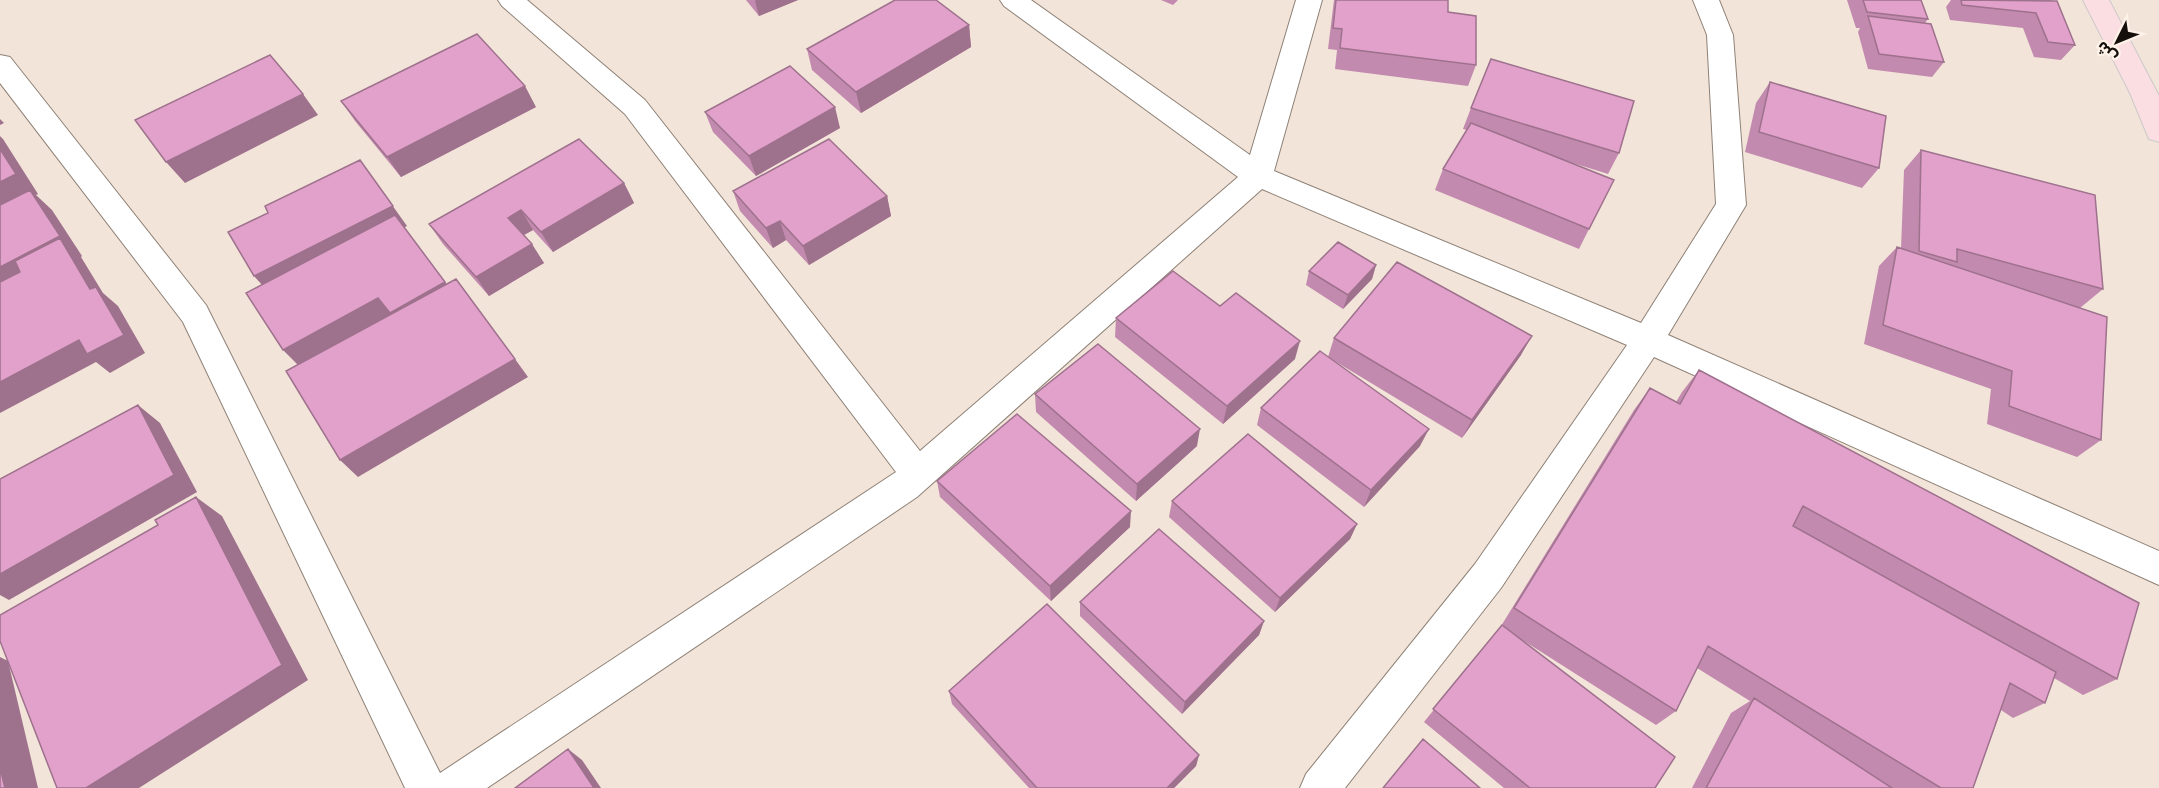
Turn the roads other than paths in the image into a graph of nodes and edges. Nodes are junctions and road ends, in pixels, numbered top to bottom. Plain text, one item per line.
1 (511, 0) edge
2 (1013, 0) edge
3 (1309, 0) edge
4 (1706, 0) edge
5 (2096, 0) edge
6 (0, 64) edge
7 (2159, 132) edge
8 (1258, 176) junction
9 (1648, 340) junction
10 (918, 475) junction
11 (2159, 568) edge
12 (426, 788) edge
13 (452, 788) edge
14 (1320, 788) edge

1 - 10 street
2 - 8 street
3 - 8 street
4 - 9 street
5 - 7 main road
6 - 12 street
8 - 9 street
8 - 10 street
9 - 11 street
9 - 14 street
10 - 13 street

